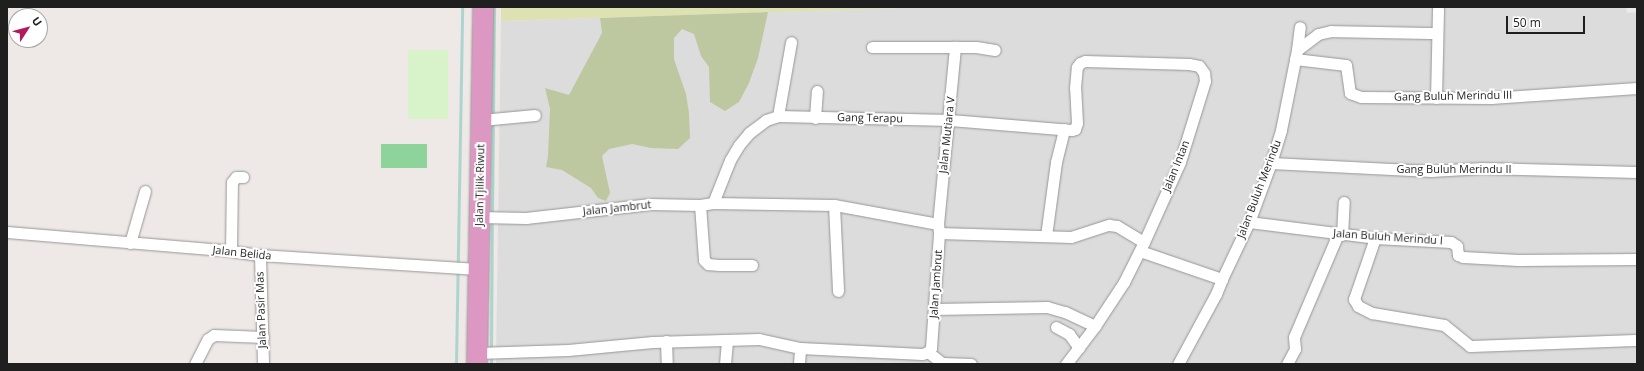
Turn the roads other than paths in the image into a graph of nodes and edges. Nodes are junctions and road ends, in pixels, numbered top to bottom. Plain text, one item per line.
1 (483, 7) edge
2 (1438, 9) dead end
3 (1300, 27) dead end
4 (1437, 33) junction
5 (791, 42) dead end
6 (872, 47) dead end
7 (955, 47) junction
8 (995, 50) dead end
9 (1296, 55) junction
10 (1637, 88) edge
11 (817, 90) dead end
12 (1436, 98) junction
13 (535, 115) dead end
14 (778, 116) junction
15 (815, 118) junction
16 (480, 120) junction
17 (950, 120) junction
18 (1070, 129) junction
19 (1271, 163) junction
20 (1637, 172) edge
21 (243, 177) dead end
22 (145, 191) dead end
23 (1344, 202) dead end
24 (713, 203) junction
25 (700, 205) junction
26 (834, 205) junction
27 (480, 217) junction
28 (1249, 222) junction
29 (938, 229) junction
30 (7, 232) edge
31 (1340, 234) junction
32 (1046, 236) junction
33 (1375, 238) junction
34 (130, 243) junction
35 (1142, 247) junction
36 (231, 251) junction
37 (260, 255) junction
38 (1637, 259) edge
39 (752, 265) dead end
40 (478, 269) junction
41 (1222, 279) junction
42 (838, 291) dead end
43 (934, 309) junction
44 (1095, 326) junction
45 (1056, 327) dead end
46 (263, 337) junction
47 (727, 340) junction
48 (1636, 340) dead end
49 (666, 342) junction
50 (800, 348) junction
51 (1079, 348) junction
52 (888, 352) junction
53 (928, 352) junction
54 (477, 358) edge
55 (195, 364) edge
56 (263, 364) edge
57 (667, 364) edge
58 (725, 364) edge
59 (799, 364) edge
60 (887, 364) edge
61 (970, 364) edge
62 (1066, 364) edge
63 (1178, 364) edge
64 (1287, 364) edge

1 - 16 highway, Jalan Tjilik Riwut
2 - 4 street
3 - 9 street, Jalan Buluh Merindu
4 - 9 street
4 - 12 street
5 - 14 street
6 - 7 street
7 - 8 street
7 - 17 street, Jalan Mutiara V
9 - 12 street, Gang Buluh Merindu III
9 - 19 street, Jalan Buluh Merindu
10 - 12 street, Gang Buluh Merindu III
11 - 15 street
13 - 16 street
14 - 15 street, Gang Terapu
14 - 24 street, Gang Terapu
15 - 17 street, Gang Terapu
16 - 27 highway, Jalan Tjilik Riwut
17 - 18 street, Gang Terapu
17 - 29 street, Jalan Mutiara V
18 - 32 street
18 - 35 street, Jalan Intan
19 - 20 street, Gang Buluh Merindu II
19 - 28 street, Jalan Buluh Merindu
21 - 36 street
22 - 34 street
23 - 31 street
24 - 25 street, Jalan Jambrut
24 - 26 street, Jalan Jambrut
25 - 27 street, Jalan Jambrut
25 - 39 street
26 - 29 street, Jalan Jambrut
26 - 42 street
27 - 40 highway, Jalan Tjilik Riwut
28 - 31 street, Jalan Buluh Merindu I
28 - 41 street, Jalan Buluh Merindu
29 - 32 street
29 - 43 street, Jalan Jambrut
30 - 34 street, Jalan Belida
31 - 33 street, Jalan Buluh Merindu I
31 - 64 street
32 - 35 street
33 - 38 street, Jalan Buluh Merindu I
33 - 48 street
34 - 36 street, Jalan Belida
35 - 41 street
35 - 44 street, Jalan Intan
36 - 37 street, Jalan Belida
37 - 40 street, Jalan Belida
37 - 46 street, Jalan Pasir Mas
40 - 54 highway, Jalan Tjilik Riwut
41 - 63 street, Jalan Buluh Merindu
43 - 44 street
43 - 53 street, Jalan Jambrut
44 - 51 street, Jalan Intan
45 - 51 street
46 - 55 street
46 - 56 street, Jalan Pasir Mas
47 - 49 street
47 - 50 street
47 - 58 street
49 - 54 street
49 - 57 street
50 - 52 street
50 - 59 street
51 - 62 street, Jalan Intan
52 - 53 street
52 - 60 street
53 - 61 street

